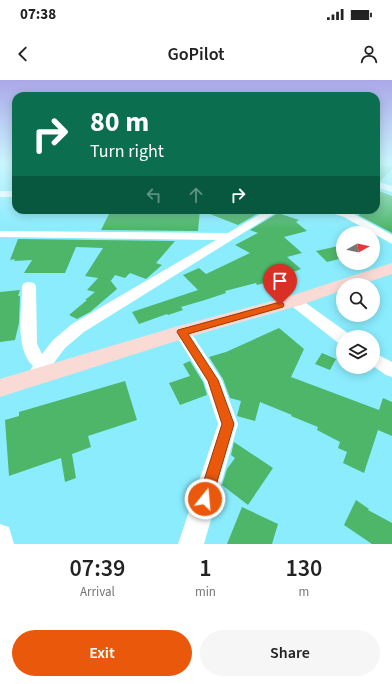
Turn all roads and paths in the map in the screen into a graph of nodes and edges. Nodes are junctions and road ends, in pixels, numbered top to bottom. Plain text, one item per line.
1 (381, 186) edge
2 (392, 189) edge
3 (12, 195) edge
4 (2, 197) edge
5 (268, 214) edge
6 (343, 214) edge
7 (0, 234) edge
8 (230, 237) junction
9 (392, 240) edge
10 (392, 268) edge
11 (29, 286) dead end
12 (294, 301) junction
13 (182, 332) junction
14 (336, 333) edge
15 (380, 362) edge
16 (392, 370) edge
17 (38, 371) junction
18 (0, 388) edge
19 (0, 536) edge
20 (1, 544) edge
21 (191, 544) edge

1 - 2 street
3 - 4 street
5 - 8 street
6 - 9 street
7 - 8 street
8 - 17 street
10 - 12 main road
11 - 17 street
12 - 13 main road
12 - 14 street
13 - 17 main road
13 - 21 street
15 - 16 street
17 - 18 main road
19 - 20 street

